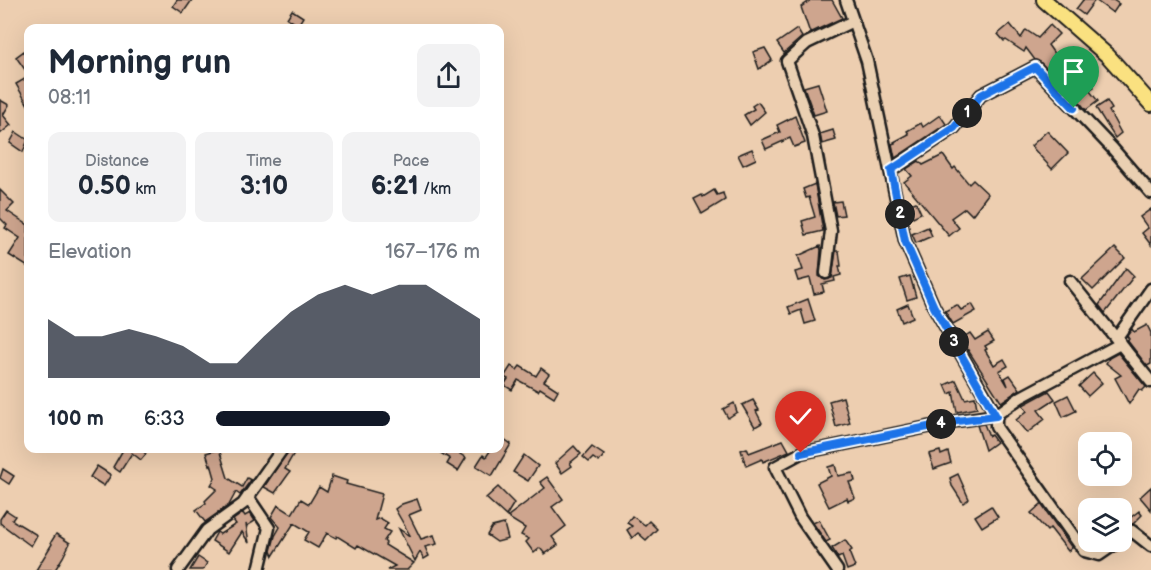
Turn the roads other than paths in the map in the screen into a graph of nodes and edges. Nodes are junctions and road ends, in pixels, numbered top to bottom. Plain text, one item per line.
1 (846, 0) edge
2 (1044, 0) edge
3 (853, 21) junction
4 (1151, 104) edge
5 (891, 170) junction
6 (1151, 193) edge
7 (826, 273) dead end
8 (1070, 281) dead end
9 (1151, 289) edge
10 (1120, 344) junction
11 (1151, 382) edge
12 (996, 416) junction
13 (279, 453) edge
14 (248, 497) junction
15 (1132, 531) edge
16 (1078, 543) edge
17 (1151, 546) edge
18 (1088, 552) edge
19 (1103, 552) edge
20 (178, 570) edge
21 (259, 570) edge
22 (837, 570) edge

1 - 3 street
2 - 4 main road
3 - 5 street
3 - 7 street
5 - 6 street
5 - 12 street
8 - 10 street
9 - 10 street
10 - 11 street
10 - 12 street
12 - 16 street
12 - 22 street
13 - 14 street
14 - 20 street
14 - 21 street
15 - 17 street
18 - 19 street

